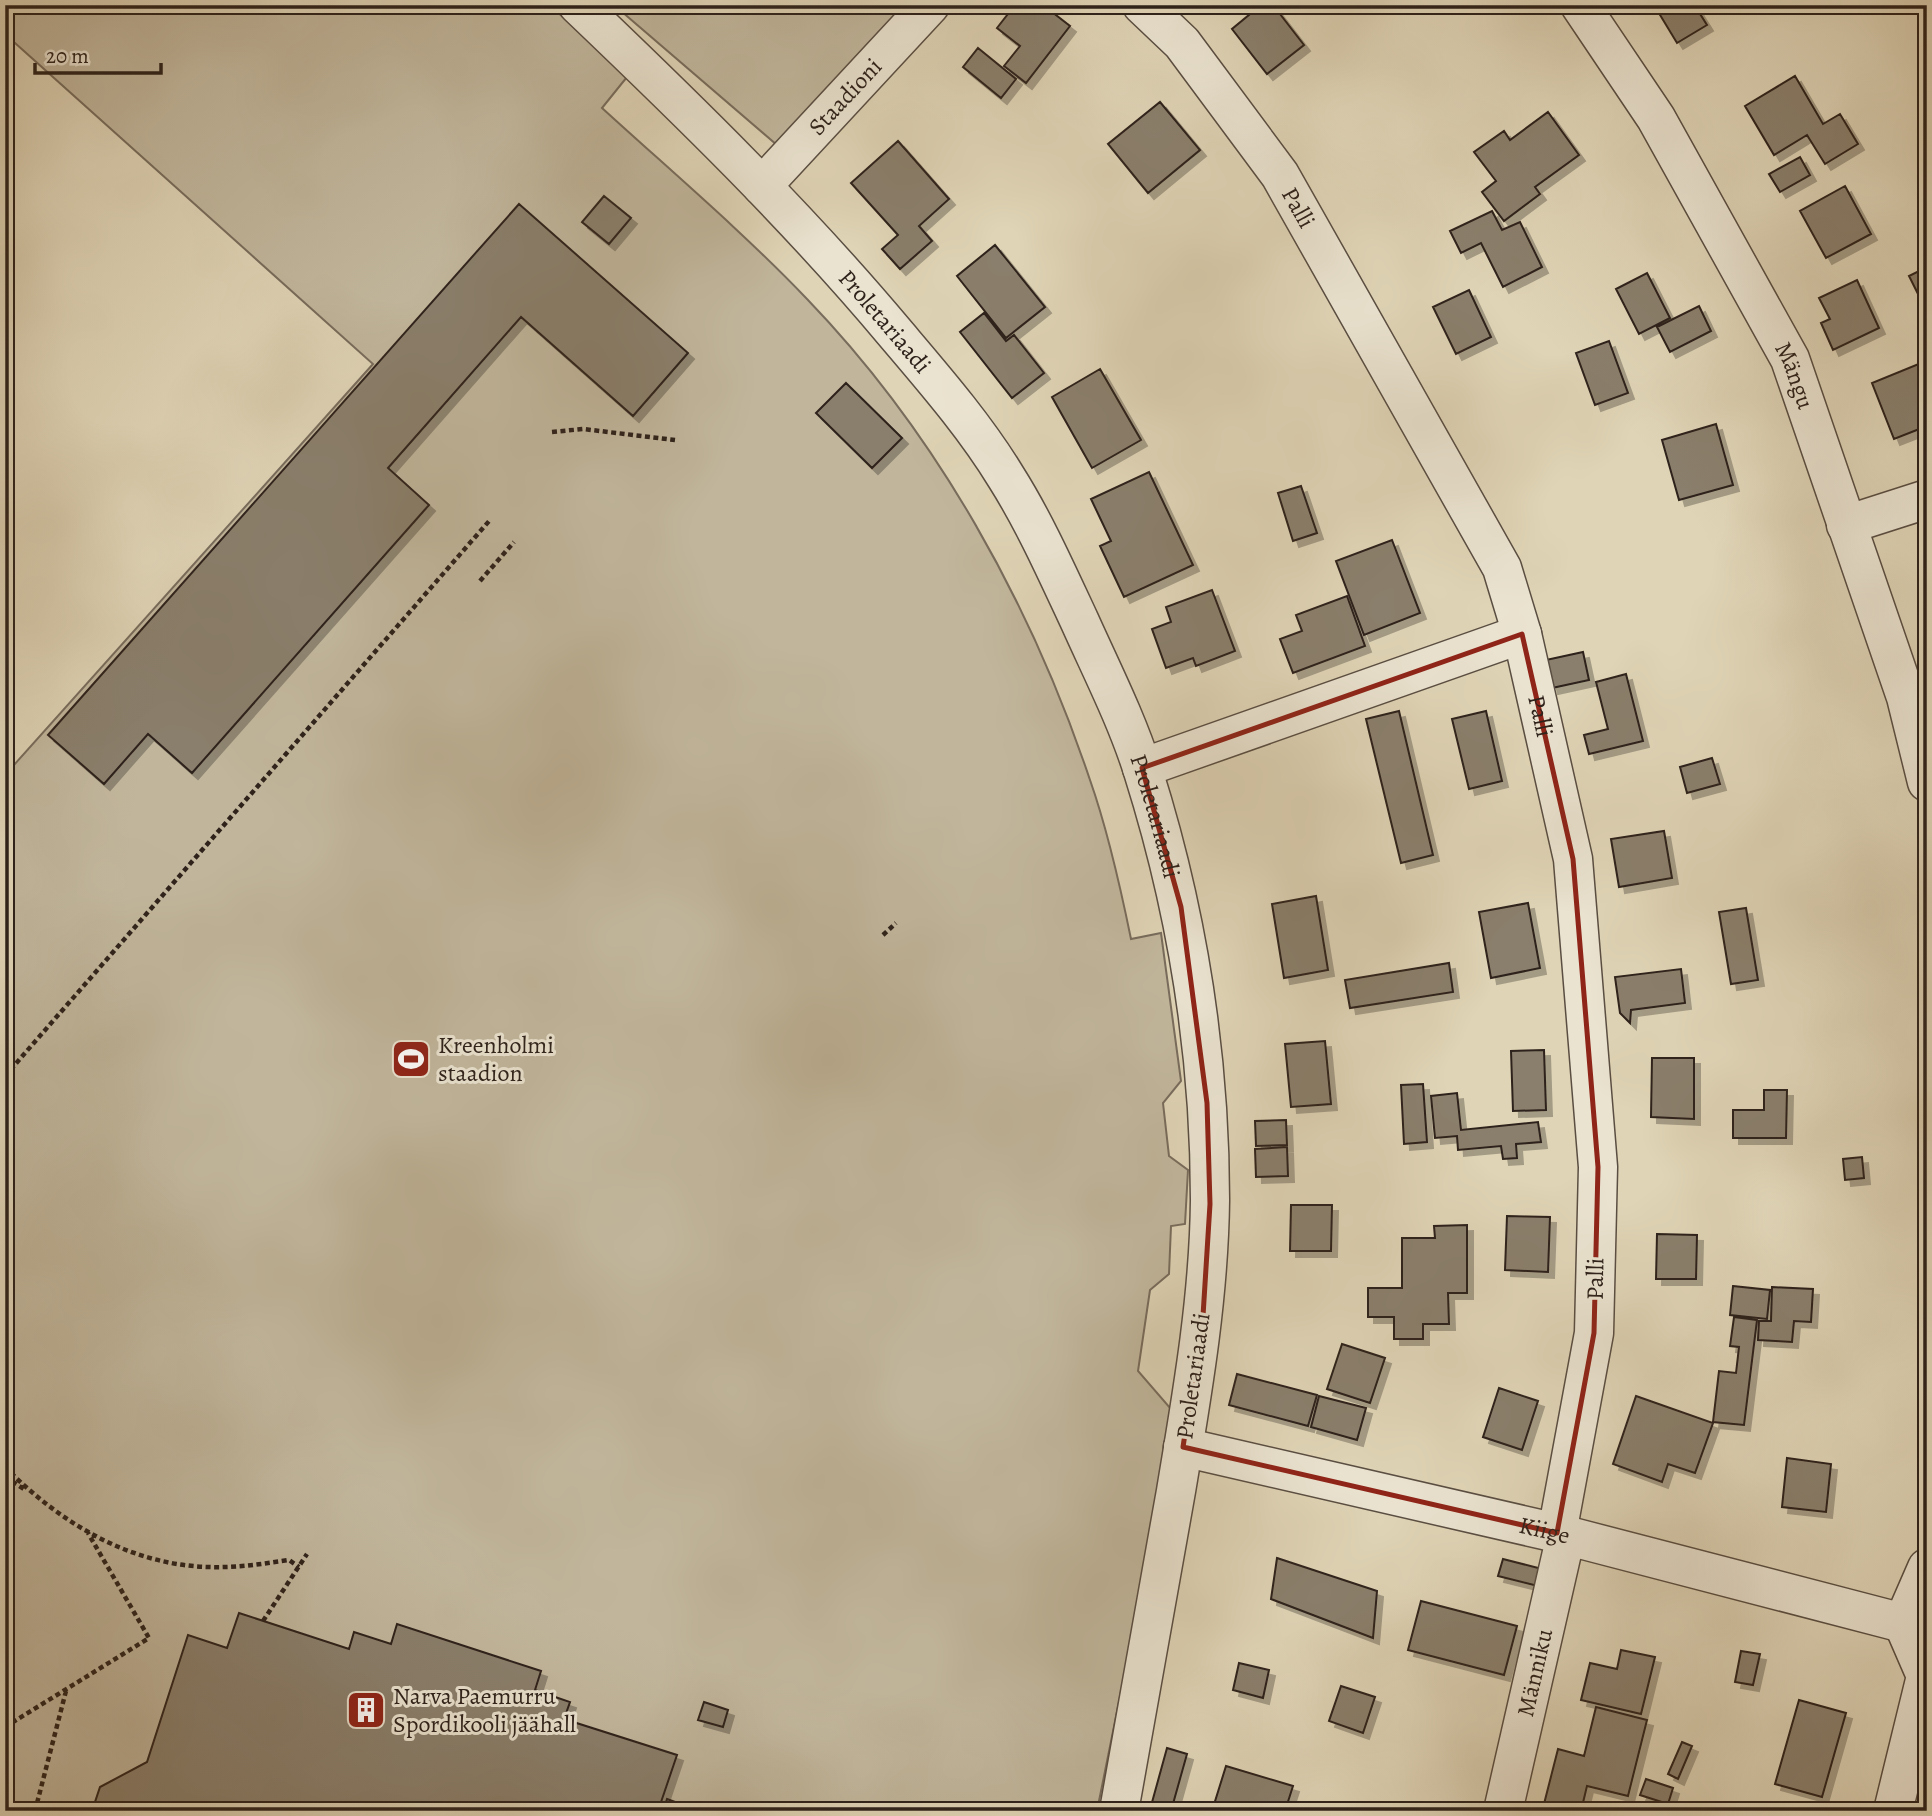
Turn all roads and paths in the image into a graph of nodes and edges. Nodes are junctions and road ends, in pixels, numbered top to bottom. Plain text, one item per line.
1 (578, 5) edge
2 (930, 5) edge
3 (1142, 5) edge
4 (1580, 5) edge
5 (762, 186) junction
6 (552, 432) dead end
7 (675, 440) dead end
8 (1927, 499) edge
9 (490, 520) dead end
10 (1846, 525) junction
11 (514, 542) dead end
12 (480, 581) dead end
13 (1522, 634) junction
14 (1142, 768) junction
15 (1927, 782) edge
16 (896, 923) dead end
17 (883, 935) dead end
18 (5, 1076) edge
19 (1183, 1447) junction
20 (5, 1466) edge
21 (5, 1477) edge
22 (31, 1493) junction
23 (88, 1533) junction
24 (1562, 1534) junction
25 (307, 1554) dead end
26 (299, 1567) junction
27 (1927, 1568) edge
28 (263, 1621) dead end
29 (1903, 1623) junction
30 (66, 1690) junction
31 (5, 1727) edge
32 (35, 1811) edge
33 (1119, 1811) edge
34 (1503, 1811) edge
35 (1893, 1811) edge

1 - 5 street, Proletariaadi
2 - 5 street, Staadioni
3 - 13 street, Palli
4 - 10 street, Mängu
5 - 14 street, Proletariaadi
6 - 7 path
8 - 10 street
9 - 18 path
10 - 15 street, Mängu
11 - 12 path
13 - 14 street
13 - 24 street, Palli
14 - 19 street, Proletariaadi
16 - 17 path
19 - 24 street, Kiige
19 - 33 street, Proletariaadi
20 - 22 path
21 - 22 path
22 - 23 path
23 - 26 path
23 - 30 path
24 - 29 street, Kiige
24 - 34 street, Männiku
25 - 26 path
26 - 28 path
27 - 29 street
29 - 35 street
30 - 31 path
30 - 32 path

